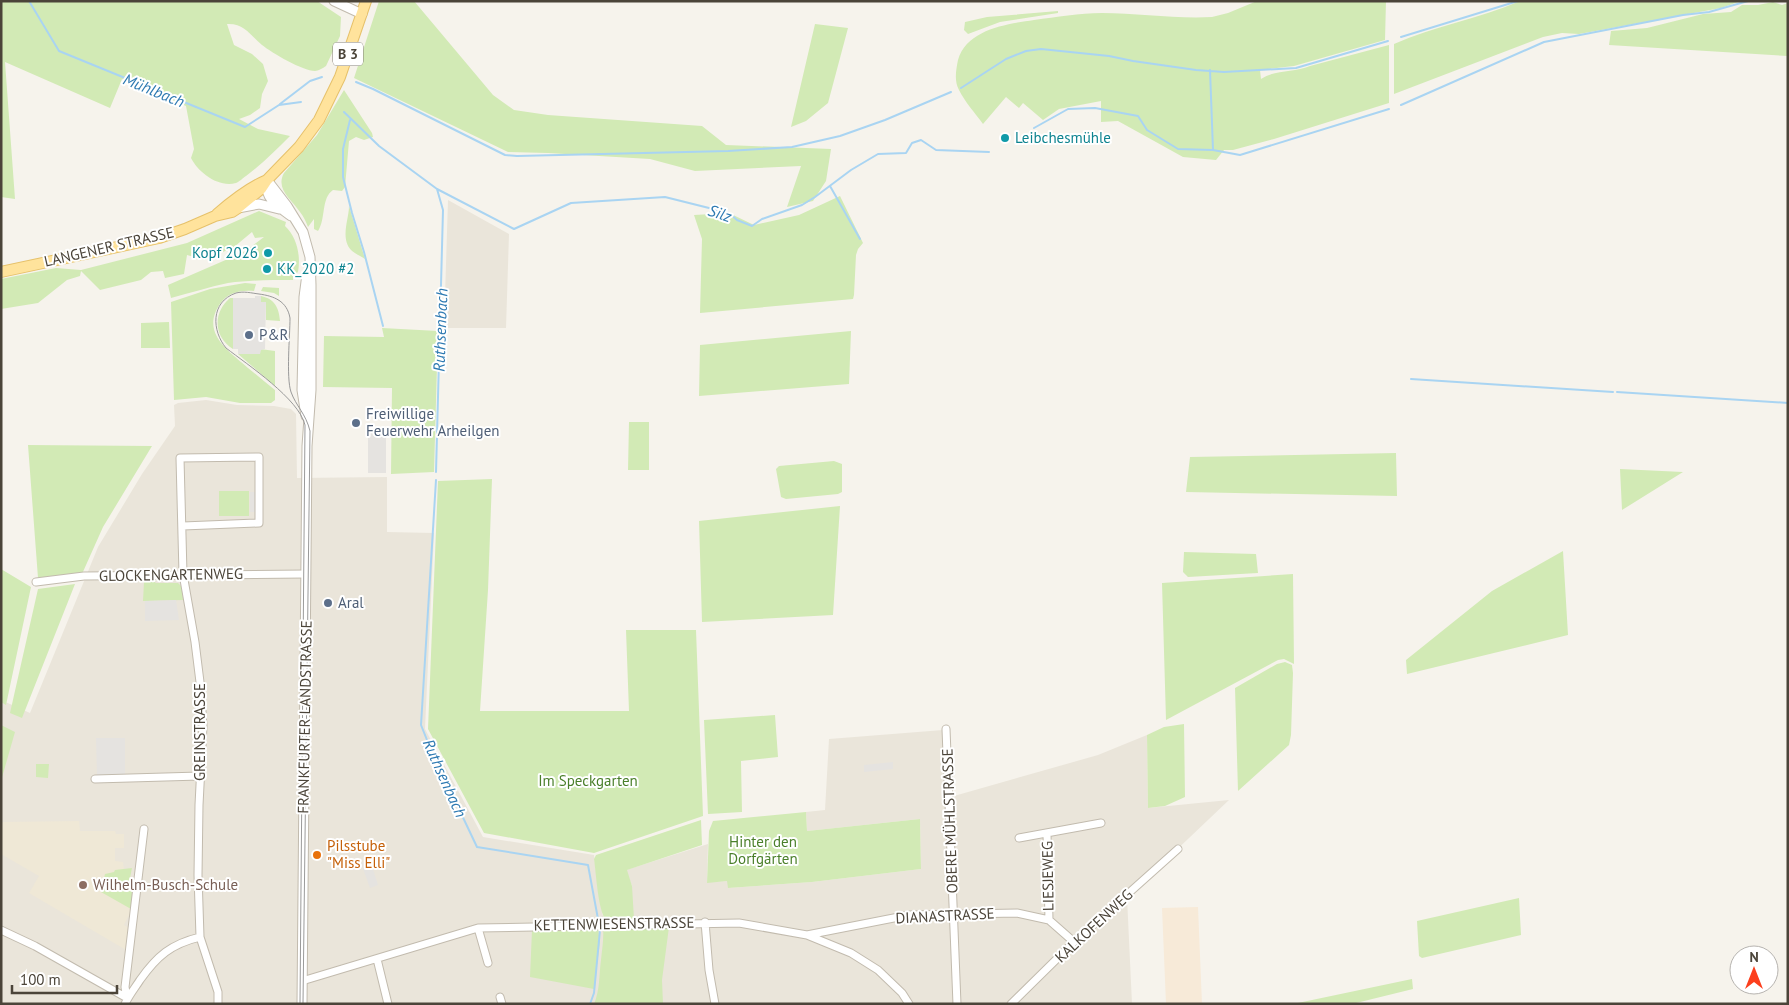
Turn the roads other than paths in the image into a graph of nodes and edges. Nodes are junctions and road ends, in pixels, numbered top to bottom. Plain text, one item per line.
1 (334, 1) edge
2 (366, 1) edge
3 (362, 14) junction
4 (267, 180) junction
5 (238, 208) junction
6 (282, 210) junction
7 (215, 216) junction
8 (295, 219) junction
9 (1, 272) edge
10 (183, 526) junction
11 (183, 574) junction
12 (306, 574) junction
13 (36, 582) dead end
14 (946, 729) dead end
15 (200, 776) junction
16 (95, 779) dead end
17 (1101, 823) dead end
18 (144, 829) dead end
19 (1047, 833) junction
20 (1019, 838) dead end
21 (1178, 849) dead end
22 (953, 913) junction
23 (1049, 920) junction
24 (705, 922) junction
25 (478, 928) junction
26 (1, 930) edge
27 (807, 935) junction
28 (200, 937) junction
29 (1074, 942) junction
30 (377, 959) junction
31 (488, 963) dead end
32 (302, 981) junction
33 (126, 1001) edge
34 (218, 1004) edge
35 (302, 1004) edge
36 (388, 1004) edge
37 (715, 1004) edge
38 (909, 1004) edge
39 (956, 1004) edge
40 (1011, 1004) edge

1 - 3 street
2 - 3 main road, B 3
3 - 4 main road, B 3
4 - 5 main road, LANGENER STRASSE / B 3
4 - 6 street, FRANKFURTER LANDSTRASSE
4 - 7 main road, LANGENER STRASSE / B 3
4 - 8 street, FRANKFURTER LANDSTRASSE
5 - 6 street, FRANKFURTER LANDSTRASSE
5 - 7 main road, LANGENER STRASSE / B 3
6 - 8 street, FRANKFURTER LANDSTRASSE
7 - 9 main road, LANGENER STRASSE / B 3
8 - 12 street, FRANKFURTER LANDSTRASSE
10 - 10 street, GREINSTRASSE
10 - 11 street, GREINSTRASSE
11 - 12 street, GLOCKENGARTENWEG
11 - 13 street, GLOCKENGARTENWEG
11 - 15 street, GREINSTRASSE
12 - 32 street, FRANKFURTER LANDSTRASSE
14 - 22 street, OBERE MÜHLSTRASSE
15 - 16 street
15 - 28 street, GREINSTRASSE
17 - 19 street, LIESJEWEG
18 - 33 street
19 - 20 street, LIESJEWEG
19 - 23 street, LIESJEWEG
21 - 29 street, KALKOFENWEG
22 - 23 street, DIANASTRASSE
22 - 27 street, DIANASTRASSE
22 - 39 street, OBERE MÜHLSTRASSE
23 - 29 street, DIANASTRASSE
24 - 25 street, KETTENWIESENSTRASSE
24 - 27 street, KETTENWIESENSTRASSE
24 - 37 street
25 - 30 street, KETTENWIESENSTRASSE
25 - 31 street
26 - 33 street
27 - 38 street, KETTENWIESENSTRASSE
28 - 33 street
28 - 34 street, GREINSTRASSE
29 - 40 street, KALKOFENWEG
30 - 32 street, KETTENWIESENSTRASSE
30 - 36 street
32 - 35 street, FRANKFURTER LANDSTRASSE

